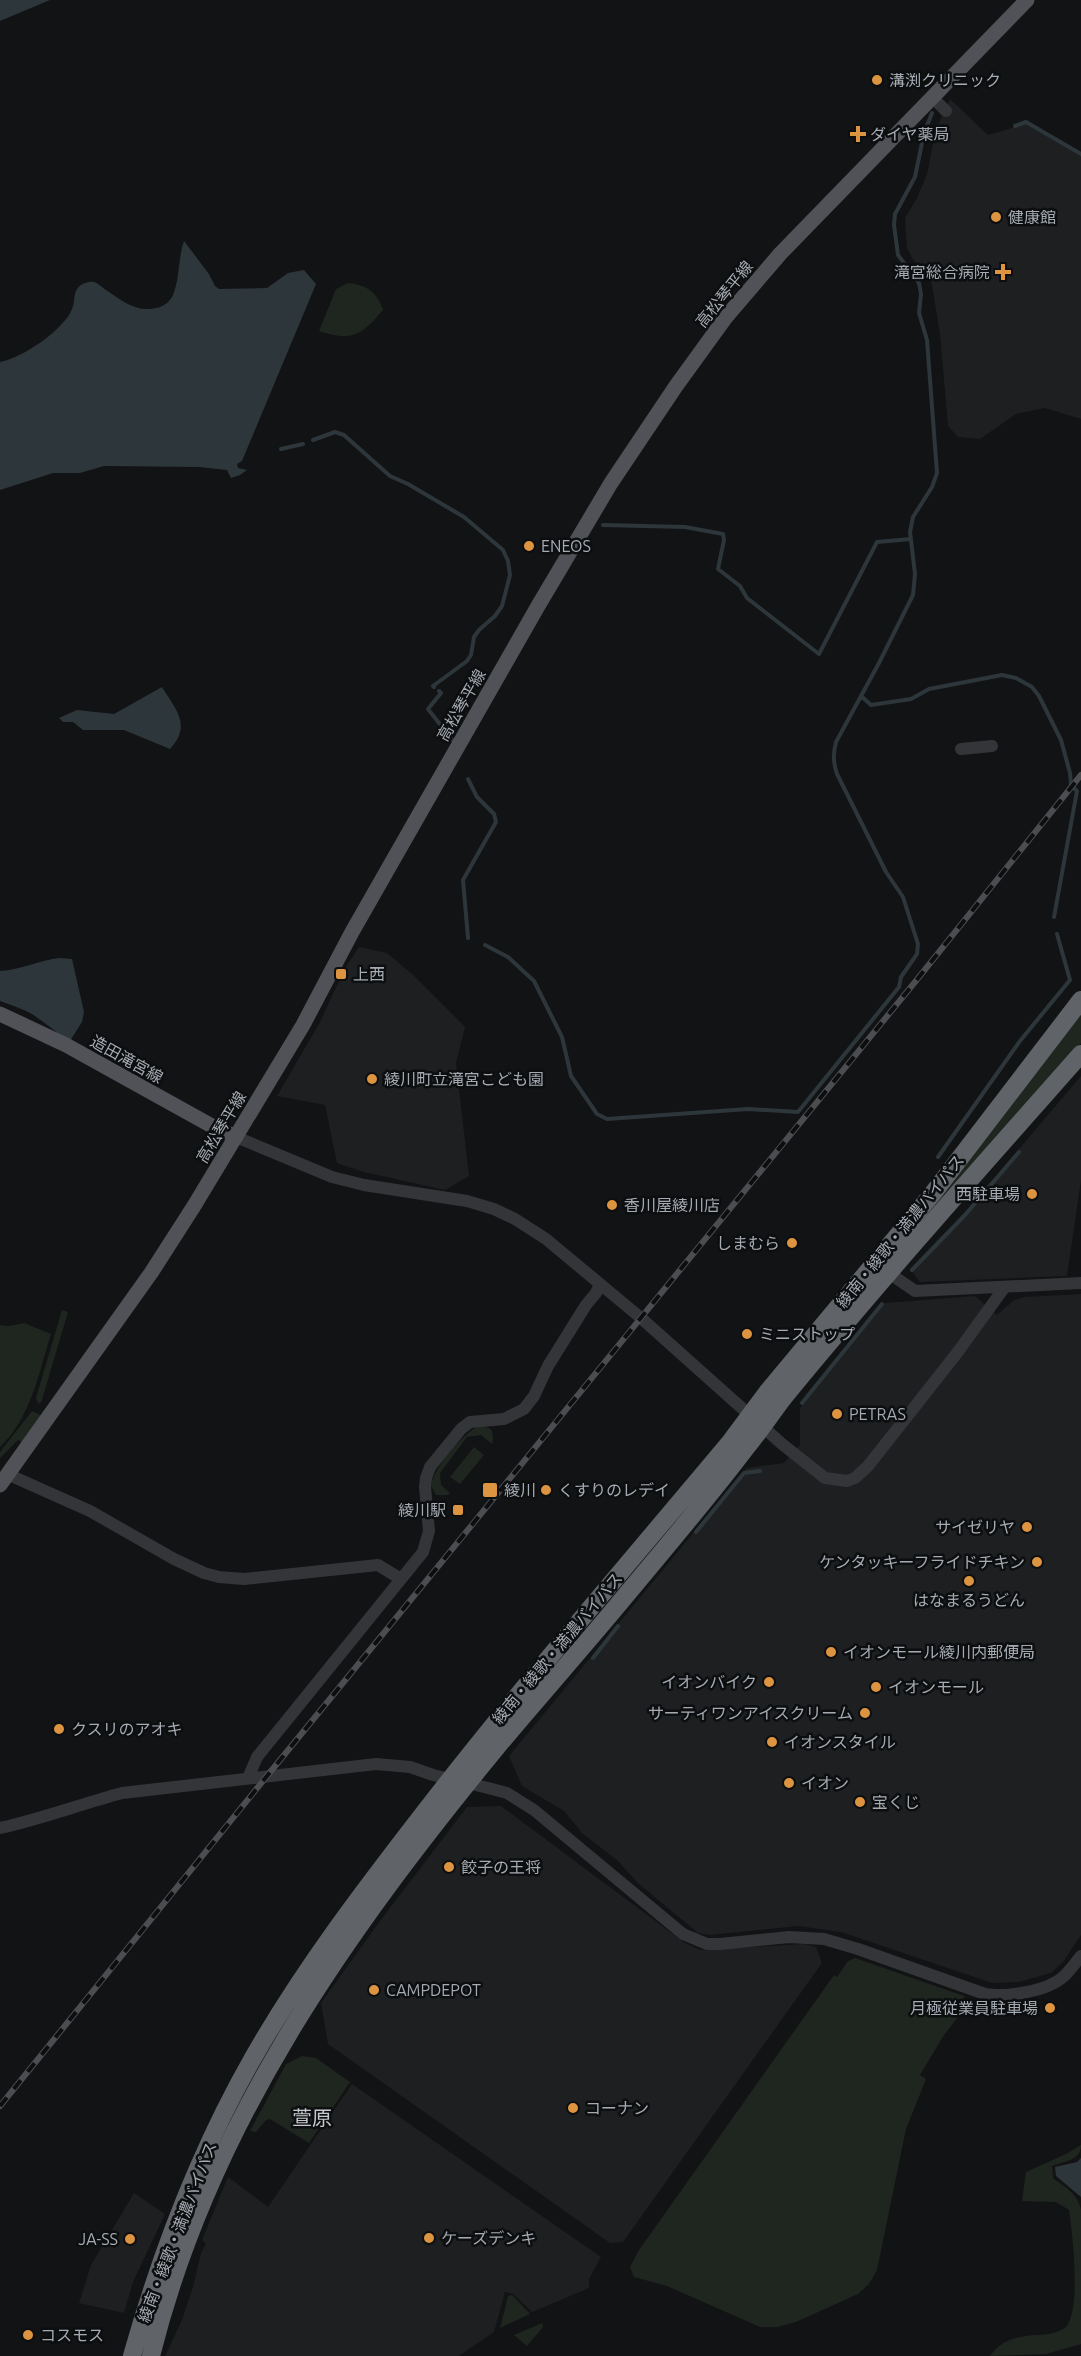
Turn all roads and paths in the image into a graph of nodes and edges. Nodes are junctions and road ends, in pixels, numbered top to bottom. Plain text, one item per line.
1 (1027, 0) edge
2 (932, 97) junction
3 (946, 111) dead end
4 (992, 746) dead end
5 (961, 749) dead end
6 (1081, 1000) edge
7 (0, 1014) edge
8 (1081, 1054) edge
9 (236, 1137) junction
10 (889, 1273) junction
11 (1081, 1283) edge
12 (600, 1284) junction
13 (1004, 1288) junction
14 (756, 1421) junction
15 (4, 1480) edge
16 (401, 1580) junction
17 (248, 1778) junction
18 (459, 1781) junction
19 (0, 1828) edge
20 (1081, 1956) edge
21 (132, 2356) edge
22 (152, 2356) edge

1 - 2 main road, 高松琴平線
2 - 3 street
2 - 9 main road, 高松琴平線
4 - 5 street
6 - 14 highway, 綾南・綾歌・満濃バイパス
7 - 9 main road, 造田滝宮線
8 - 10 highway, 綾南・綾歌・満濃バイパス
9 - 12 street
9 - 15 main road, 高松琴平線
10 - 13 street
10 - 14 highway, 綾南・綾歌・満濃バイパス
11 - 13 street
12 - 14 street
12 - 16 street
13 - 14 street
14 - 18 highway, 綾南・綾歌・満濃バイパス
15 - 16 street
16 - 17 street
17 - 18 street
17 - 19 street
18 - 20 street
18 - 21 highway, 綾南・綾歌・満濃バイパス
18 - 22 highway, 綾南・綾歌・満濃バイパス

